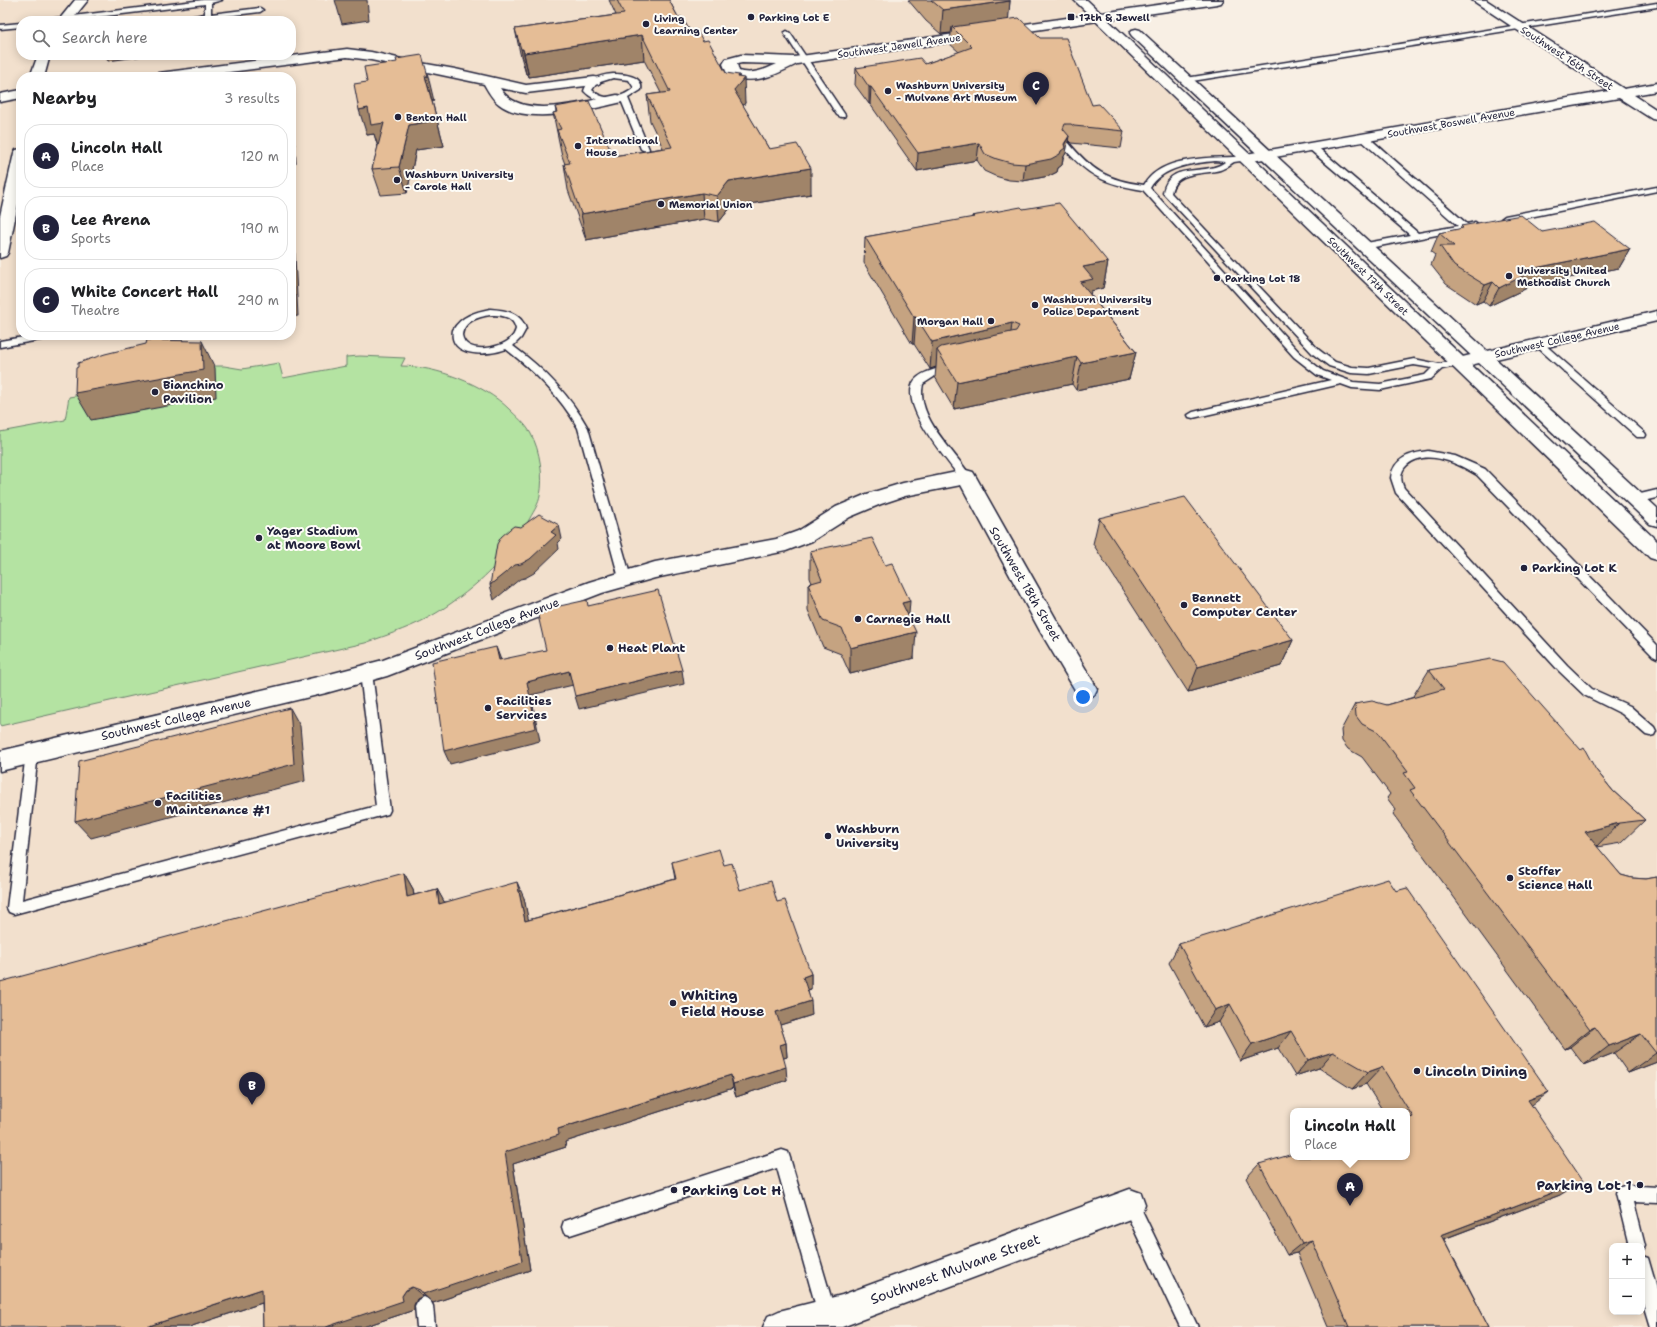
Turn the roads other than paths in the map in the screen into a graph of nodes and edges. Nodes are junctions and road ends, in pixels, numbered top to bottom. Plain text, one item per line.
1 (82, 0) edge
2 (219, 0) edge
3 (1080, 0) edge
4 (1101, 0) edge
5 (1217, 0) edge
6 (1478, 0) edge
7 (208, 1) junction
8 (1657, 5) edge
9 (260, 10) dead end
10 (1116, 14) junction
11 (68, 16) edge
12 (95, 16) edge
13 (208, 16) joint
14 (1098, 17) junction
15 (16, 25) edge
16 (1518, 26) junction
17 (0, 27) edge
18 (787, 34) dead end
19 (42, 60) edge
20 (292, 60) edge
21 (296, 60) edge
22 (799, 60) junction
23 (39, 72) edge
24 (198, 72) edge
25 (1186, 80) junction
26 (594, 81) junction
27 (490, 82) junction
28 (1657, 87) edge
29 (1622, 94) junction
30 (16, 95) edge
31 (0, 98) edge
32 (620, 98) junction
33 (841, 114) dead end
34 (1657, 116) edge
35 (1364, 138) junction
36 (1065, 144) edge
37 (1312, 147) junction
38 (645, 149) dead end
39 (1267, 155) junction
40 (1238, 160) junction
41 (1146, 188) junction
42 (1657, 189) edge
43 (16, 197) edge
44 (1496, 221) edge
45 (1480, 224) edge
46 (1465, 227) junction
47 (1416, 236) junction
48 (1364, 246) junction
49 (0, 253) edge
50 (1657, 316) edge
51 (23, 340) edge
52 (0, 344) edge
53 (1539, 344) junction
54 (506, 345) junction
55 (1484, 357) junction
56 (1458, 362) junction
57 (963, 365) edge
58 (1439, 367) junction
59 (1342, 381) junction
60 (1193, 415) dead end
61 (1641, 435) dead end
62 (966, 477) junction
63 (1657, 494) edge
64 (1636, 499) junction
65 (1657, 519) edge
66 (1657, 553) edge
67 (625, 578) junction
68 (1657, 653) edge
69 (366, 673) junction
70 (1086, 689) dead end
71 (1655, 733) edge
72 (32, 753) junction
73 (0, 761) edge
74 (1657, 1195) edge
75 (1130, 1204) joint
76 (570, 1227) dead end
77 (1636, 1243) edge
78 (1645, 1276) edge
79 (424, 1306) edge
80 (827, 1314) junction
81 (1657, 1322) edge
82 (426, 1327) edge
83 (779, 1327) edge
84 (1189, 1327) edge

1 - 11 street
2 - 7 lane
3 - 14 street, Southwest 17th Street
4 - 10 street, Southwest 17th Street
5 - 10 street, Southwest Jewell Avenue
6 - 16 street, Southwest 16th Street
7 - 12 lane
7 - 13 lane
8 - 16 lane
9 - 13 lane
10 - 14 street, Southwest Jewell Avenue
10 - 25 street, Southwest 17th Street
14 - 22 street, Southwest Jewell Avenue
14 - 40 street, Southwest 17th Street
15 - 17 lane
16 - 25 lane
16 - 29 street, Southwest 16th Street
18 - 22 lane
19 - 23 street
20 - 24 street
21 - 27 street
22 - 33 lane
25 - 39 street, Southwest 17th Street
26 - 27 street
26 - 32 lane
26 - 32 lane
27 - 32 street
28 - 29 street, Southwest Boswell Avenue
29 - 34 street, Southwest 16th Street
29 - 35 street, Southwest Boswell Avenue
30 - 31 street
32 - 38 lane
35 - 37 street, Southwest Boswell Avenue
35 - 46 lane
36 - 41 lane
37 - 39 street, Southwest Boswell Avenue
37 - 47 lane
39 - 40 street, Southwest Boswell Avenue
39 - 48 street, Southwest 17th Street
40 - 41 lane
40 - 56 street, Southwest 17th Street
40 - 58 lane
41 - 59 lane
42 - 44 lane
43 - 49 street
45 - 46 lane
46 - 47 lane
47 - 48 lane
48 - 55 street, Southwest 17th Street
50 - 53 street, Southwest College Avenue
51 - 52 lane
53 - 55 street, Southwest College Avenue
53 - 61 lane
54 - 54 lane
54 - 67 lane
55 - 56 street, Southwest College Avenue
55 - 64 street, Southwest 17th Street
56 - 58 lane
56 - 66 street, Southwest 17th Street
57 - 62 lane
58 - 59 lane
59 - 60 lane
62 - 67 street, Southwest College Avenue
62 - 70 street, Southwest 18th Street
63 - 64 lane
64 - 65 street, Southwest 17th Street
67 - 69 street, Southwest College Avenue
68 - 71 lane
69 - 72 street, Southwest College Avenue
69 - 72 lane
72 - 73 street, Southwest College Avenue
74 - 77 lane
75 - 80 street, Southwest Mulvane Street
75 - 84 lane
76 - 80 lane
78 - 81 lane
79 - 82 lane
80 - 83 street, Southwest Mulvane Street

